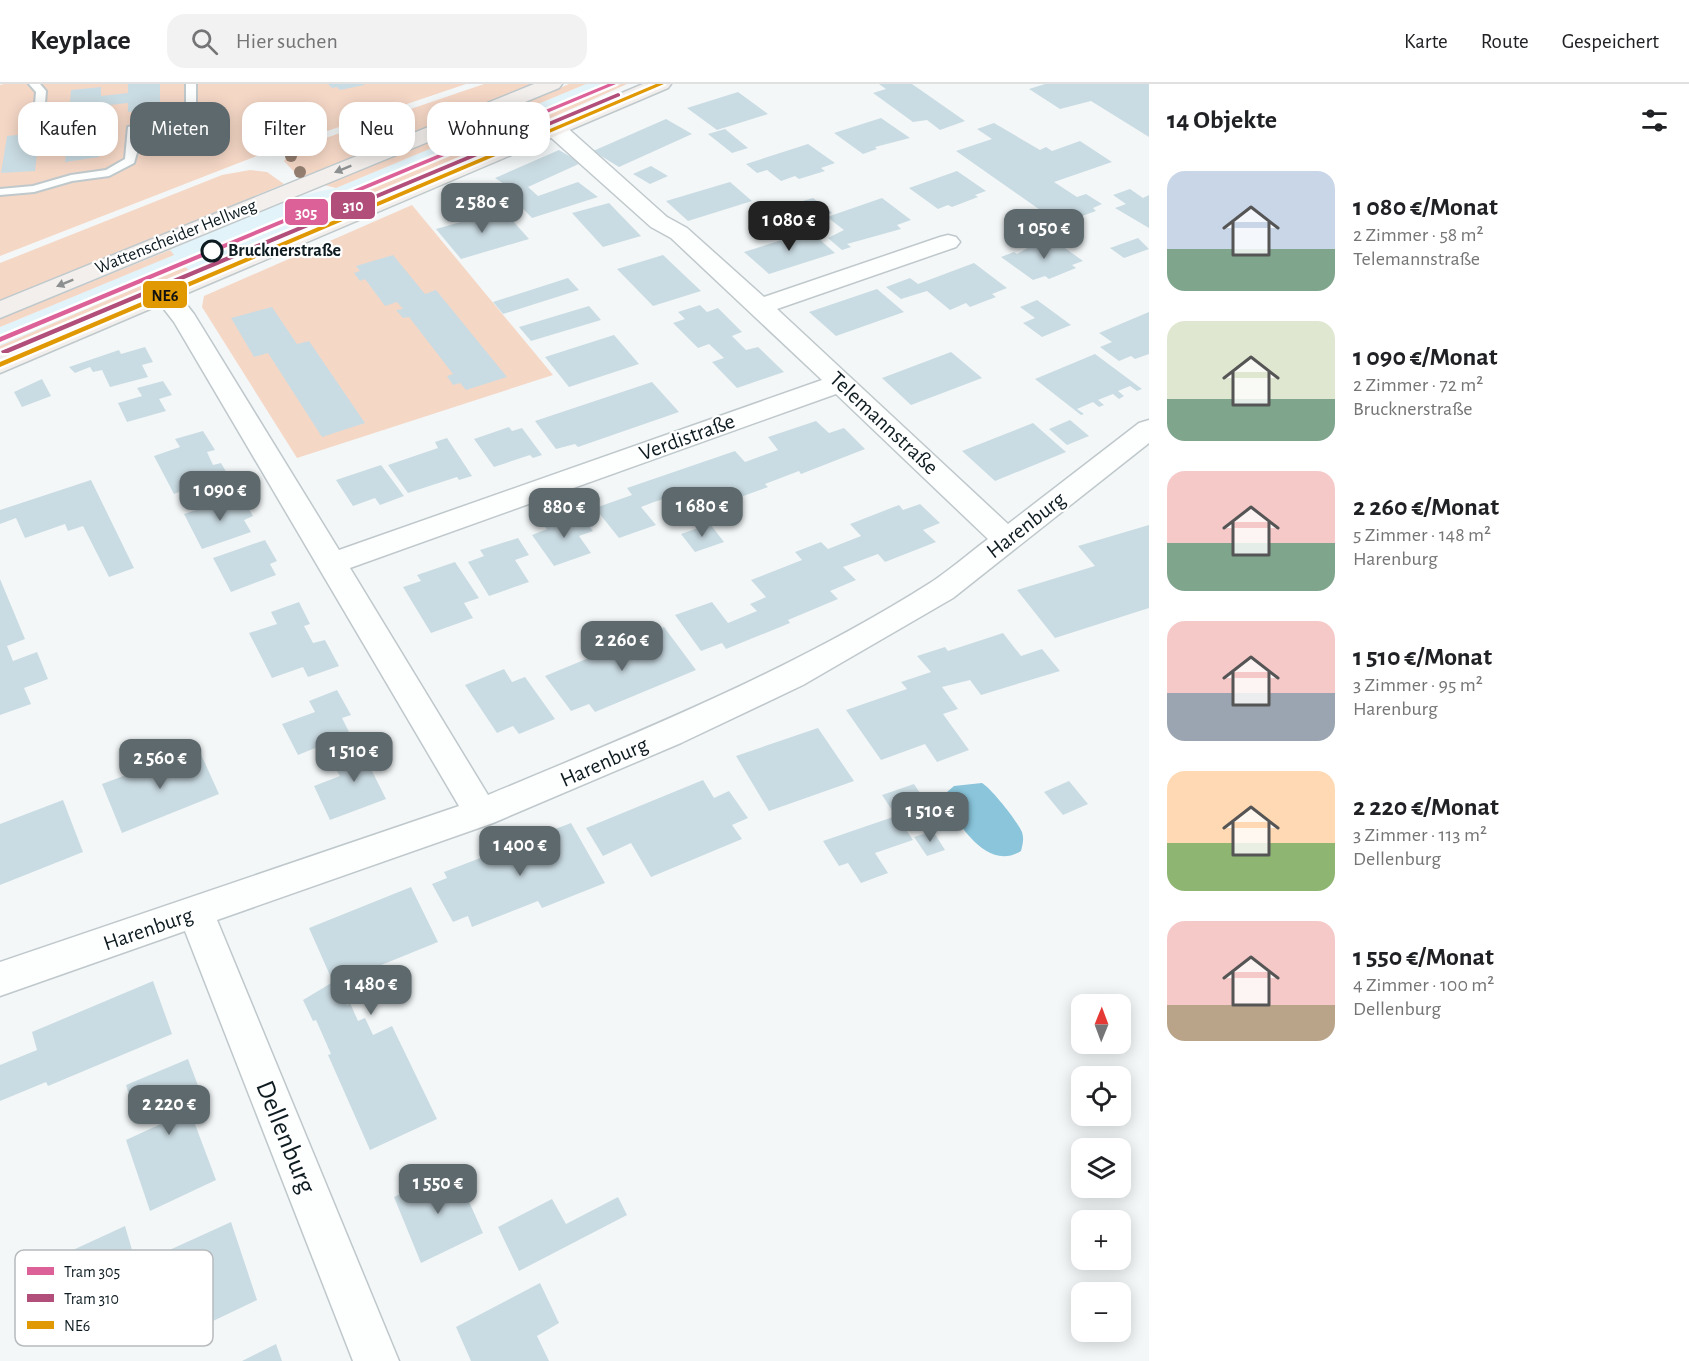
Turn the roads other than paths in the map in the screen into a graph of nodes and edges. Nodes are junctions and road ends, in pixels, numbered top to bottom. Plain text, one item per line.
1 (34, 84) edge
2 (191, 84) edge
3 (552, 84) edge
4 (661, 84) edge
5 (40, 102) edge
6 (555, 129) junction
7 (0, 192) edge
8 (948, 242) dead end
9 (165, 296) junction
10 (760, 307) junction
11 (0, 310) edge
12 (0, 365) edge
13 (841, 383) junction
14 (1149, 429) edge
15 (1007, 540) junction
16 (331, 564) junction
17 (482, 813) junction
18 (196, 913) junction
19 (0, 979) edge
20 (376, 1361) edge

1 - 5 lane
2 - 7 lane
3 -> 11 main road, Wattenscheider Hellweg
4 - 6 main road
6 - 9 main road
6 - 10 street, Telemannstraße
8 - 10 street
9 - 12 main road
9 - 16 street
10 - 13 street, Telemannstraße
13 - 15 street, Telemannstraße
13 - 16 street, Verdistraße
14 - 15 street, Harenburg
15 - 17 street, Harenburg
16 - 17 street
17 - 18 street, Harenburg
18 - 19 street, Harenburg
18 - 20 street, Dellenburg

